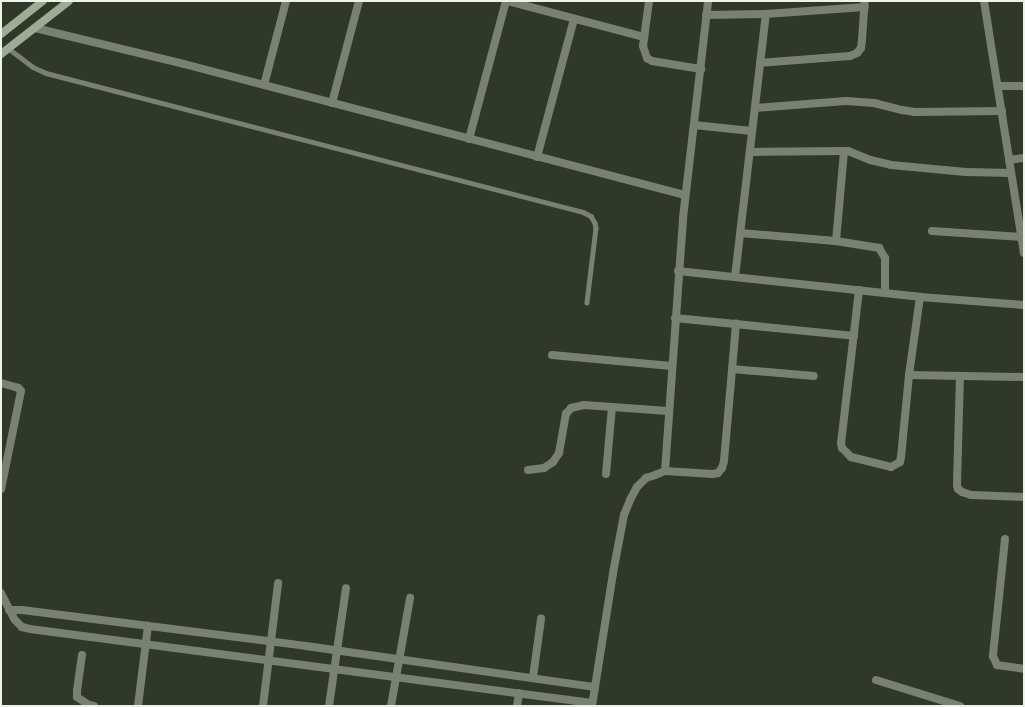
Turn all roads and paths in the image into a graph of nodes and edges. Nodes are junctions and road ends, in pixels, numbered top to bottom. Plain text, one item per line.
1 (43, 1) edge
2 (69, 1) edge
3 (286, 1) edge
4 (359, 1) edge
5 (507, 1) edge
6 (649, 1) edge
7 (708, 1) edge
8 (984, 1) edge
9 (865, 4) edge
10 (766, 14) junction
11 (706, 15) junction
12 (574, 19) junction
13 (35, 28) junction
14 (1, 34) edge
15 (644, 37) junction
16 (8, 48) junction
17 (1, 54) edge
18 (760, 63) junction
19 (701, 69) junction
20 (264, 85) junction
21 (998, 86) junction
22 (1024, 86) edge
23 (332, 103) junction
24 (755, 108) junction
25 (1002, 111) junction
26 (694, 126) junction
27 (752, 131) junction
28 (469, 139) junction
29 (844, 151) junction
30 (750, 152) junction
31 (537, 157) junction
32 (1024, 158) edge
33 (1009, 160) junction
34 (1011, 173) junction
35 (685, 195) junction
36 (932, 231) dead end
37 (740, 233) junction
38 (1021, 237) junction
39 (836, 241) junction
40 (1024, 253) edge
41 (678, 271) junction
42 (735, 277) junction
43 (859, 290) junction
44 (885, 293) junction
45 (920, 297) junction
46 (587, 302) dead end
47 (1024, 305) edge
48 (675, 318) junction
49 (736, 324) junction
50 (854, 336) junction
51 (552, 355) dead end
52 (671, 366) junction
53 (732, 369) junction
54 (909, 375) junction
55 (814, 376) dead end
56 (960, 376) junction
57 (1024, 377) edge
58 (1, 383) edge
59 (612, 407) junction
60 (668, 411) junction
61 (528, 470) dead end
62 (665, 471) junction
63 (606, 474) dead end
64 (1, 489) edge
65 (1024, 497) edge
66 (1005, 539) dead end
67 (278, 583) dead end
68 (346, 588) dead end
69 (2, 594) edge
70 (410, 598) dead end
71 (10, 610) junction
72 (541, 619) dead end
73 (148, 626) junction
74 (272, 642) junction
75 (145, 645) junction
76 (336, 650) junction
77 (82, 655) dead end
78 (399, 659) junction
79 (270, 662) junction
80 (1024, 669) edge
81 (334, 670) junction
82 (533, 677) junction
83 (396, 678) junction
84 (876, 680) dead end
85 (594, 687) junction
86 (519, 693) junction
87 (592, 705) edge
88 (94, 706) edge
89 (138, 706) edge
90 (263, 706) edge
91 (329, 706) edge
92 (391, 706) edge
93 (517, 706) edge
94 (960, 706) edge

1 - 14 main road
2 - 13 main road
3 - 20 street
4 - 23 street
5 - 12 street
5 - 28 street
6 - 15 street
7 - 11 street
8 - 21 street
9 - 10 street
9 - 18 street
10 - 11 street
10 - 18 street
11 - 19 street
12 - 15 street
12 - 31 street
13 - 16 main road
13 - 20 street
15 - 19 street
16 - 17 main road
16 - 46 lane
18 - 24 street
19 - 26 street
20 - 23 street
21 - 22 street
21 - 25 street
23 - 28 street
24 - 25 street
24 - 27 street
25 - 33 street
26 - 27 street
26 - 35 street
27 - 30 street
28 - 31 street
29 - 30 street
29 - 34 street
29 - 39 street
30 - 37 street
31 - 35 street
32 - 33 street
33 - 34 street
34 - 38 street
35 - 41 street
36 - 38 street
37 - 39 street
37 - 42 street
38 - 40 street
39 - 44 street
41 - 42 street
41 - 48 street
42 - 43 street
43 - 44 street
43 - 50 street
44 - 45 street
45 - 47 street
45 - 54 street
48 - 49 street
48 - 52 street
49 - 50 street
49 - 53 street
50 - 54 street
51 - 52 street
52 - 60 street
53 - 55 street
53 - 62 street
54 - 56 street
56 - 57 street
56 - 65 street
58 - 64 street
59 - 60 street
59 - 61 street
59 - 63 street
60 - 62 street
62 - 85 street
66 - 80 street
67 - 74 street
68 - 76 street
69 - 71 street
70 - 78 street
71 - 73 street
71 - 75 street
72 - 82 street
73 - 74 street
73 - 75 street
74 - 76 street
74 - 79 street
75 - 79 street
75 - 89 street
76 - 78 street
76 - 81 street
77 - 88 street
78 - 82 street
78 - 83 street
79 - 81 street
79 - 90 street
81 - 83 street
81 - 91 street
82 - 85 street
83 - 86 street
83 - 92 street
84 - 94 street
85 - 87 street
86 - 87 street
86 - 93 street

